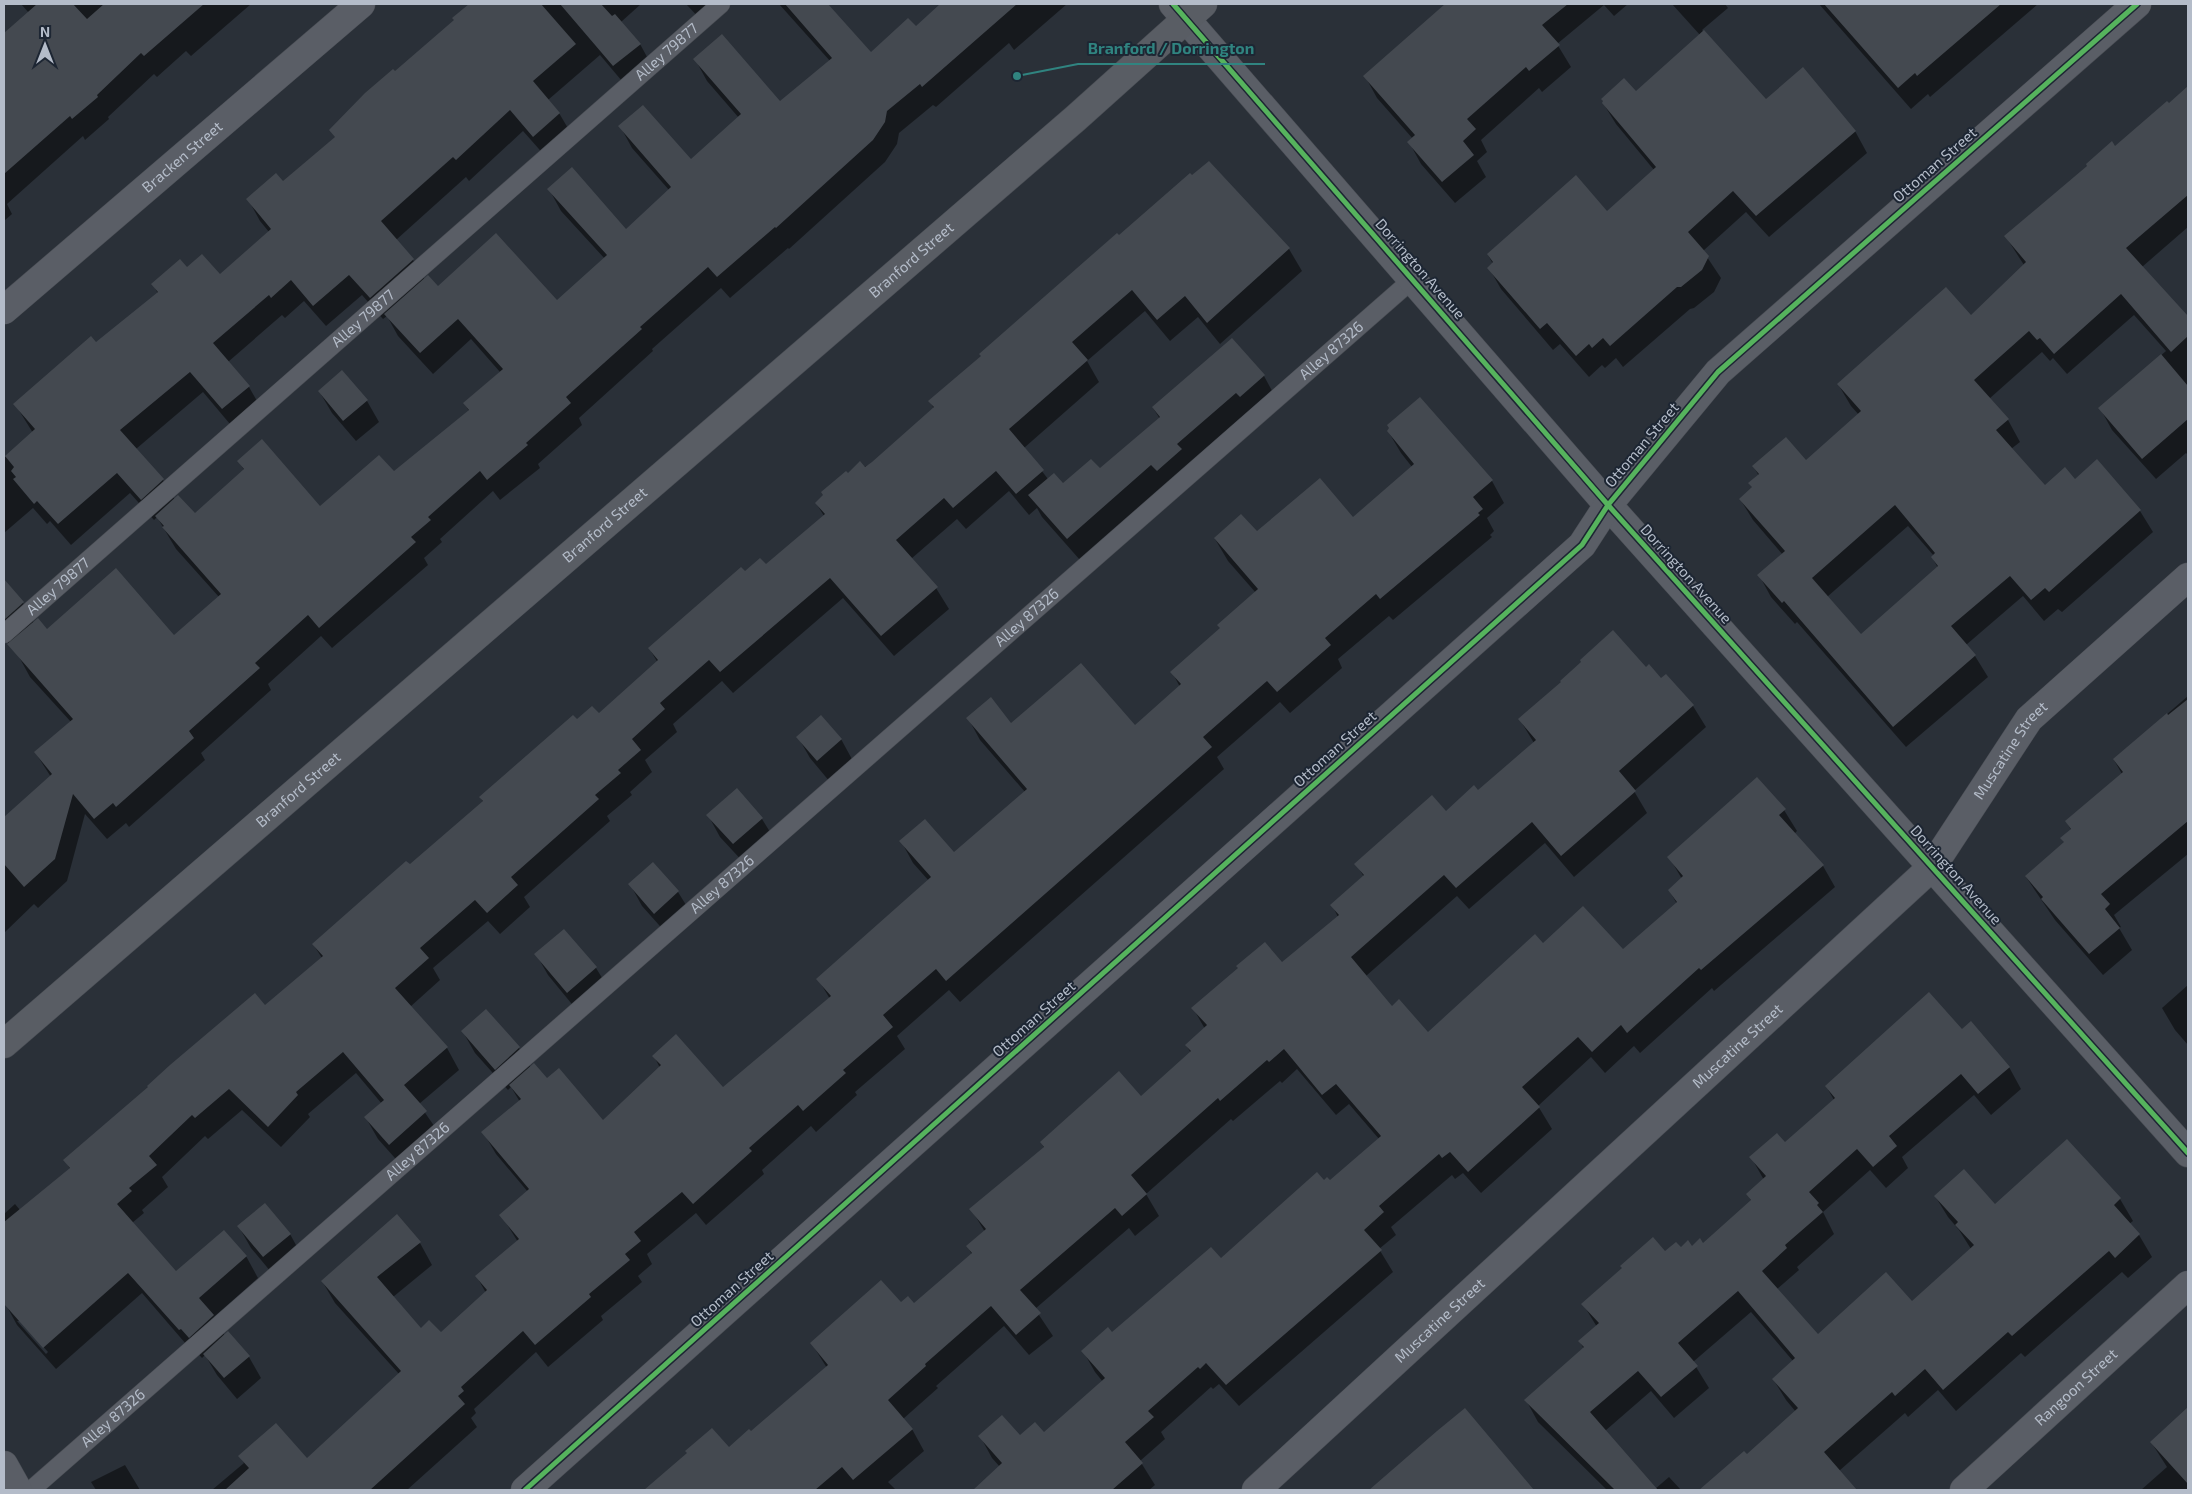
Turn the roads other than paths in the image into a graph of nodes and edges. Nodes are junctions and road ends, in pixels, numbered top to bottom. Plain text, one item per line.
1 (361, 4) edge
2 (721, 4) edge
3 (2138, 4) edge
4 (1188, 9) edge
5 (1412, 279) junction
6 (4, 310) edge
7 (1608, 505) junction
8 (2188, 577) edge
9 (4, 634) edge
10 (1932, 867) junction
11 (4, 1044) edge
12 (2188, 1153) edge
13 (2188, 1285) edge
14 (4, 1465) edge
15 (18, 1490) edge
16 (31, 1490) edge
17 (525, 1490) edge
18 (1256, 1490) edge
19 (1964, 1490) edge

1 - 6 street, Bracken Street
2 - 9 lane, Alley 79877
3 - 7 street, Ottoman Street
4 - 5 street, Dorrington Avenue
4 - 11 main road, Branford Street
5 - 7 street, Dorrington Avenue
5 - 16 lane, Alley 87326
7 - 10 street, Dorrington Avenue
7 - 17 street, Ottoman Street
8 - 10 street, Muscatine Street
10 - 12 street, Dorrington Avenue
10 - 18 street, Muscatine Street
13 - 19 street, Rangoon Street
14 - 15 street

